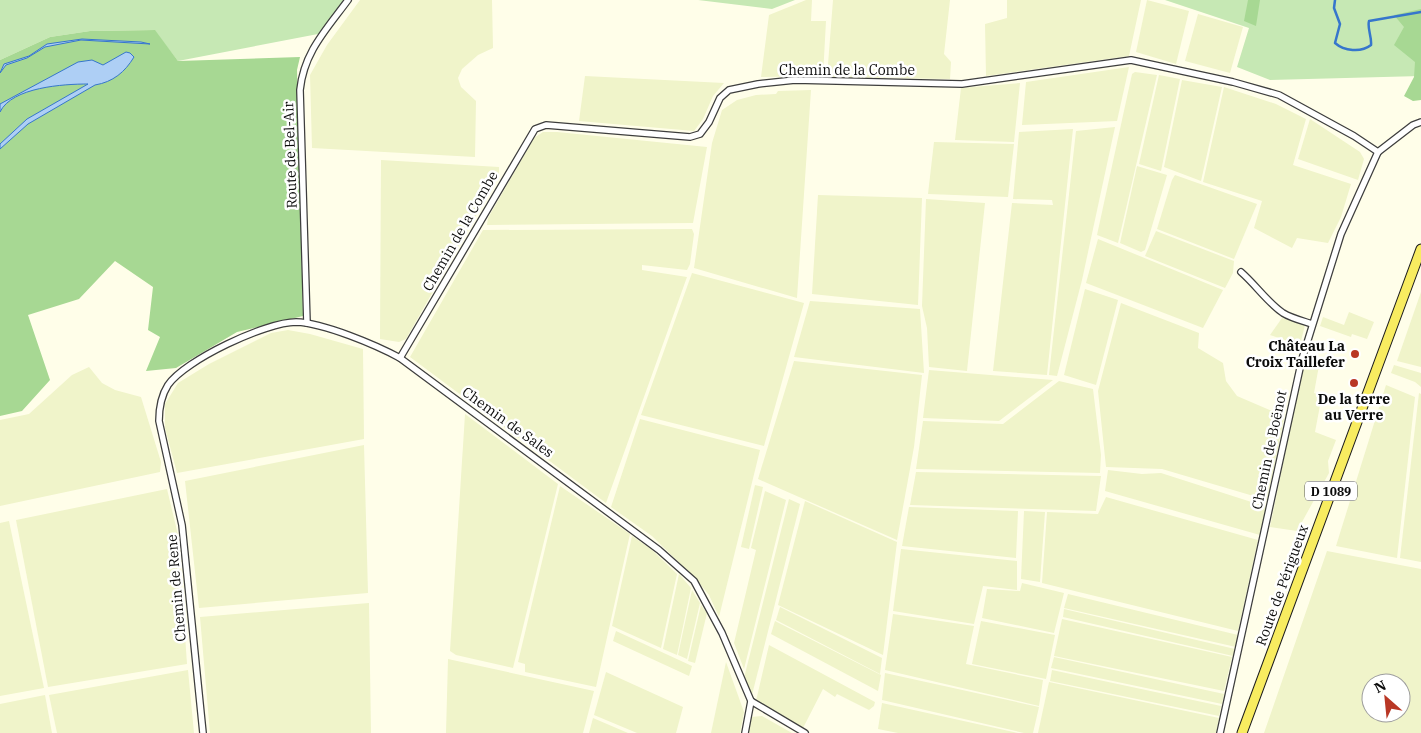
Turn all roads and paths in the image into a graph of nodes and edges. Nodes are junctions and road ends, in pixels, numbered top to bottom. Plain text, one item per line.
1 (348, 0) edge
2 (1421, 122) edge
3 (1378, 152) junction
4 (1421, 249) edge
5 (1241, 272) dead end
6 (308, 323) junction
7 (1312, 324) junction
8 (400, 358) junction
9 (164, 442) joint
10 (751, 701) junction
11 (203, 733) edge
12 (745, 733) edge
13 (805, 733) edge
14 (1220, 733) edge
15 (1242, 733) edge

1 - 6 street, Route de Bel-Air
2 - 3 street
3 - 7 street, Chemin de Boënot
3 - 8 street, Chemin de la Combe
4 - 15 main road, Route de Périgueux / D 1089
5 - 7 street
6 - 8 street, Chemin de Sales
6 - 9 street, Chemin de Sales
7 - 14 street, Chemin de Boënot
8 - 10 street, Chemin de Sales
9 - 11 street, Chemin de Rene
10 - 12 street
10 - 13 street

